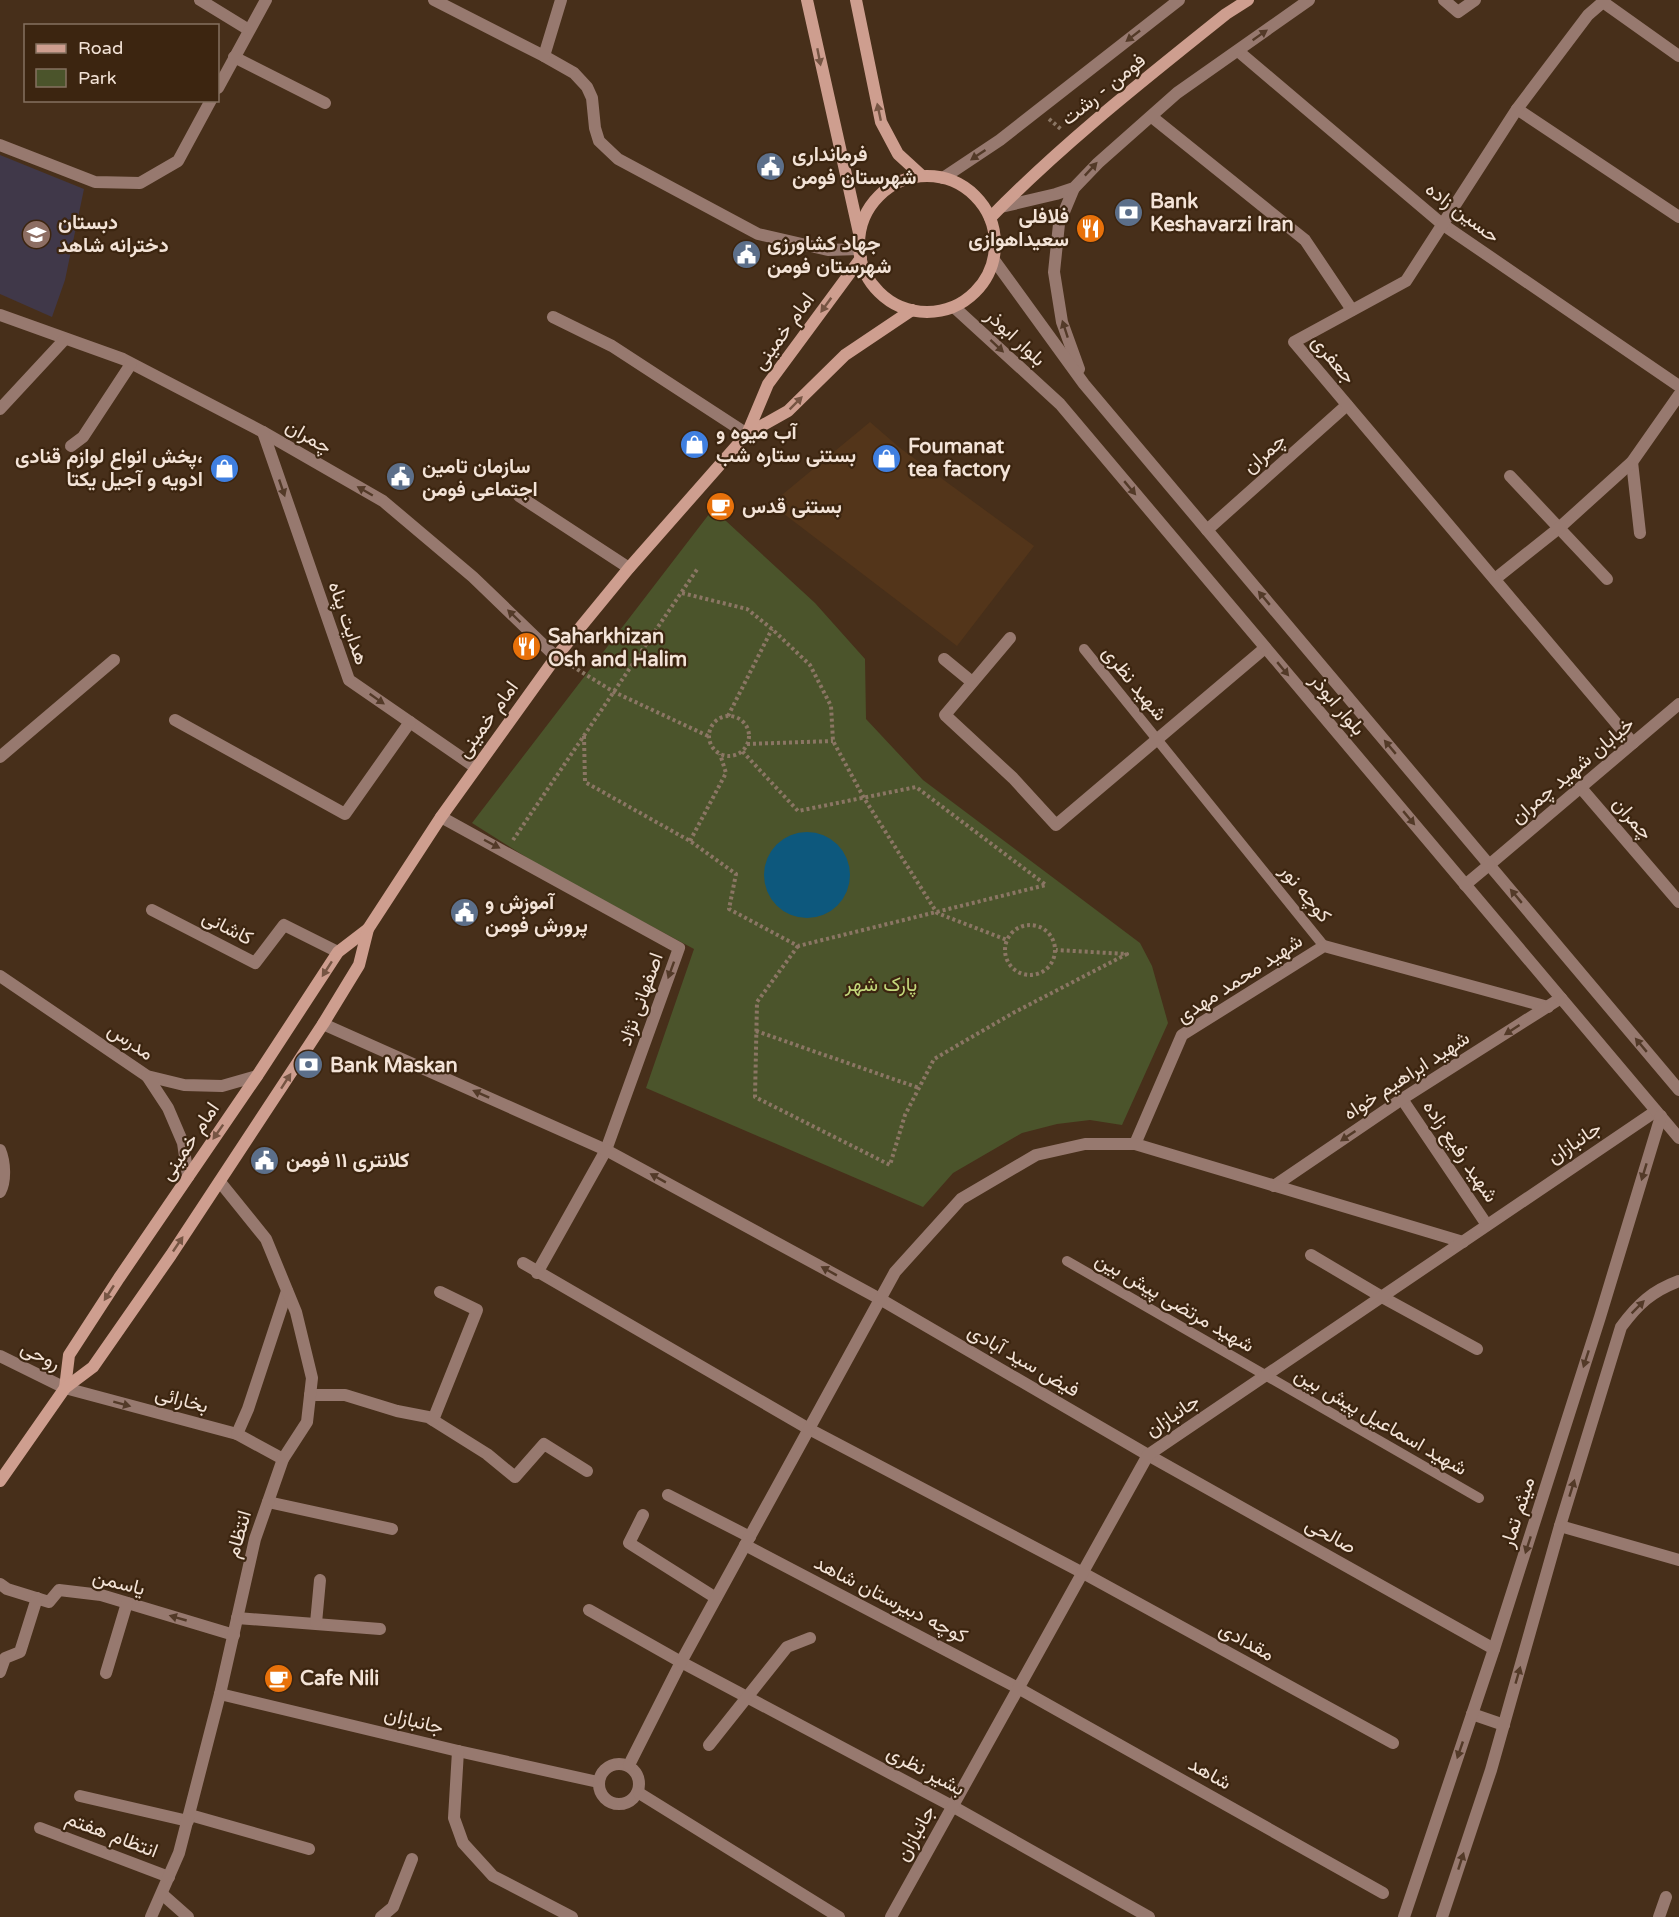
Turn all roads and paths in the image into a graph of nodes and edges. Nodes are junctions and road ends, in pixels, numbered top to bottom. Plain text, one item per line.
1 (200, 0) edge
2 (266, 0) edge
3 (434, 0) edge
4 (561, 0) edge
5 (807, 0) edge
6 (856, 0) edge
7 (1179, 0) edge
8 (1248, 0) edge
9 (1309, 0) edge
10 (1444, 0) edge
11 (1475, 0) edge
12 (249, 30) junction
13 (1238, 51) junction
14 (544, 56) junction
15 (1679, 56) edge
16 (234, 57) junction
17 (219, 86) edge
18 (210, 102) edge
19 (325, 103) dead end
20 (1517, 109) junction
21 (1152, 117) junction
22 (0, 145) edge
23 (922, 176) junction
24 (944, 178) junction
25 (1074, 188) junction
26 (1001, 207) junction
27 (1679, 217) edge
28 (990, 218) junction
29 (1442, 224) junction
30 (860, 248) junction
31 (994, 260) junction
32 (954, 306) junction
33 (912, 310) junction
34 (1352, 310) junction
35 (0, 315) edge
36 (553, 317) dead end
37 (65, 339) junction
38 (131, 364) junction
39 (1084, 384) junction
40 (1679, 386) edge
41 (1679, 395) edge
42 (1347, 405) junction
43 (0, 409) edge
44 (263, 432) junction
45 (747, 434) junction
46 (71, 446) dead end
47 (1632, 462) junction
48 (1510, 476) dead end
49 (519, 496) dead end
50 (1559, 528) junction
51 (1207, 530) junction
52 (1640, 532) dead end
53 (629, 568) junction
54 (698, 568) dead end
55 (1495, 579) junction
56 (1607, 579) dead end
57 (682, 593) junction
58 (772, 629) junction
59 (1010, 638) dead end
60 (1265, 648) junction
61 (1084, 649) dead end
62 (556, 657) junction
63 (944, 659) dead end
64 (114, 660) dead end
65 (972, 682) junction
66 (614, 692) junction
67 (1679, 704) edge
68 (728, 716) junction
69 (175, 720) dead end
70 (410, 722) junction
71 (584, 736) junction
72 (708, 736) junction
73 (1158, 740) junction
74 (833, 741) junction
75 (1633, 743) junction
76 (747, 744) junction
77 (742, 751) junction
78 (720, 754) junction
79 (0, 757) edge
80 (475, 767) junction
81 (1581, 788) junction
82 (864, 798) junction
83 (441, 817) junction
84 (690, 842) junction
85 (505, 851) junction
86 (1489, 865) junction
87 (1466, 885) junction
88 (1679, 902) edge
89 (152, 910) dead end
90 (937, 913) junction
91 (368, 929) junction
92 (1007, 940) junction
93 (798, 946) junction
94 (1324, 946) junction
95 (1056, 950) junction
96 (338, 952) junction
97 (0, 976) edge
98 (1561, 999) junction
99 (1548, 1007) junction
100 (323, 1024) junction
101 (756, 1031) junction
102 (147, 1076) junction
103 (257, 1076) junction
104 (919, 1088) junction
105 (1679, 1090) edge
106 (1402, 1099) junction
107 (1658, 1114) junction
108 (1679, 1138) edge
109 (1135, 1144) junction
110 (0, 1150) edge
111 (606, 1150) junction
112 (188, 1177) junction
113 (220, 1182) junction
114 (1274, 1185) junction
115 (0, 1192) edge
116 (1487, 1225) junction
117 (1463, 1242) junction
118 (1311, 1255) dead end
119 (1067, 1261) dead end
120 (523, 1263) dead end
121 (537, 1273) junction
122 (1679, 1281) edge
123 (287, 1291) junction
124 (440, 1292) dead end
125 (1382, 1297) junction
126 (880, 1299) junction
127 (1600, 1317) junction
128 (1621, 1327) junction
129 (1478, 1349) dead end
130 (0, 1356) edge
131 (1266, 1375) junction
132 (65, 1389) junction
133 (310, 1395) junction
134 (433, 1420) junction
135 (809, 1429) junction
136 (237, 1434) junction
137 (1148, 1455) junction
138 (283, 1459) junction
139 (587, 1471) dead end
140 (0, 1481) edge
141 (668, 1496) dead end
142 (1479, 1498) dead end
143 (268, 1502) junction
144 (643, 1515) dead end
145 (1560, 1526) junction
146 (392, 1529) dead end
147 (747, 1541) junction
148 (1679, 1560) edge
149 (1083, 1572) junction
150 (320, 1580) dead end
151 (0, 1584) edge
152 (37, 1598) junction
153 (716, 1598) junction
154 (127, 1604) junction
155 (589, 1610) dead end
156 (237, 1618) junction
157 (316, 1623) junction
158 (380, 1629) dead end
159 (234, 1635) junction
160 (810, 1638) dead end
161 (1494, 1649) junction
162 (681, 1662) junction
163 (0, 1672) edge
164 (106, 1673) dead end
165 (1018, 1688) junction
166 (220, 1694) junction
167 (749, 1698) junction
168 (1472, 1714) junction
169 (1504, 1725) junction
170 (1393, 1743) dead end
171 (710, 1745) dead end
172 (458, 1751) junction
173 (629, 1765) junction
174 (598, 1782) junction
175 (639, 1792) junction
176 (80, 1796) dead end
177 (952, 1806) junction
178 (189, 1818) junction
179 (40, 1828) dead end
180 (309, 1849) dead end
181 (412, 1859) dead end
182 (170, 1877) junction
183 (1383, 1893) dead end
184 (162, 1894) junction
185 (1666, 1897) dead end
186 (831, 1915) edge
187 (152, 1917) edge
188 (188, 1917) edge
189 (381, 1917) edge
190 (572, 1917) edge
191 (891, 1917) edge
192 (1149, 1917) edge
193 (1404, 1917) edge
194 (1442, 1917) edge
195 (1659, 1917) edge

1 - 12 street
2 - 12 street
3 - 14 street
4 - 14 street
5 -> 30 main road
23 -> 6 main road
7 -> 24 street
8 - 26 main road, فومن - رشت
13 -> 9 street
10 - 11 street
12 - 16 street
13 - 21 street
13 - 29 street, حسین زاده
14 - 30 street
15 - 20 street, جعفری
16 - 17 street
16 - 19 street
18 - 22 street
20 - 27 street
20 - 29 street, جعفری
25 -> 21 street
21 - 34 street
23 - 24 main road
23 - 30 main road
24 - 28 main road
25 - 26 street
39 -> 25 street
26 - 28 main road, فومن - رشت
28 - 31 main road
29 - 34 street, جعفری
29 - 40 street, حسین زاده
30 - 33 main road
30 -> 45 main road, امام خمینی
31 - 32 main road
31 - 39 street, بلوار ابوذر
32 - 33 main road
32 -> 60 street, بلوار ابوذر
45 -> 33 main road, امام خمینی
34 - 42 street, جعفری
35 - 37 street, چمران
36 - 45 street
37 - 38 street, چمران
37 - 43 street
38 - 44 street, چمران
38 - 46 street
39 - 51 street, بلوار ابوذر
41 - 47 street
42 - 51 street, چمران
42 - 55 street, جعفری
62 -> 44 street, چمران
44 -> 70 street, هدایت پناه
45 - 53 main road, امام خمینی
47 - 50 street
47 - 52 street
48 - 50 street
49 - 53 street
50 - 55 street
50 - 56 street
86 -> 51 street, بلوار ابوذر
53 - 62 main road, امام خمینی
54 - 57 path
55 - 75 street, جعفری
57 - 58 path
57 - 66 path
58 - 68 path
58 - 74 path
59 - 65 street
60 - 73 street
60 -> 87 street, بلوار ابوذر
61 - 73 lane, شهید نظری
62 - 66 path
62 - 80 main road, امام خمینی
63 - 65 street
64 - 79 street
65 - 73 street
66 - 71 path
66 - 72 path
67 - 75 street, خیابان شهید چمران
68 - 72 path
68 - 76 path
69 - 70 street
70 - 80 street, هدایت پناه
71 - 84 path
71 - 85 path
72 - 78 path
73 - 94 lane, کوچه نور
74 - 76 path
74 - 82 path
75 - 81 street, خیابان شهید چمران
76 - 77 path
77 - 78 path
77 - 82 path
78 - 84 path
80 - 83 main road, امام خمینی
81 - 86 street, خیابان شهید چمران
81 - 88 street, چمران
82 - 90 path
82 - 90 path
83 -> 85 street, اصفهانی نژاد
83 - 91 main road, امام خمینی
84 - 93 path
85 -> 111 street, اصفهانی نژاد
86 - 87 street, خیابان شهید چمران
105 -> 86 street, بلوار ابوذر
87 - 98 street, بلوار ابوذر
89 - 96 street, کاشانی
90 - 92 path
90 - 93 path
91 - 96 main road, امام خمینی
91 - 100 main road, امام خمینی
92 - 95 path
92 - 95 path
93 - 101 path
94 - 99 street, کوچه نور
94 - 109 street, شهید محمد مهدی
95 - 104 path
96 -> 103 main road, امام خمینی
97 - 102 street, مدرس
98 - 99 street, شهید ابراهیم خواه
98 - 107 street, بلوار ابوذر
99 -> 106 street, شهید ابراهیم خواه
111 -> 100 street
113 -> 100 main road, امام خمینی
101 - 104 path
101 - 104 path
102 - 103 street, مدرس
102 - 112 street
103 -> 112 main road, امام خمینی
106 -> 114 street, شهید ابراهیم خواه
106 - 116 street, شهید رفیع زاده
107 - 108 street, بلوار ابوذر
107 - 116 street, جانبازان
107 -> 127 street, میثم تمار
109 - 114 street
109 - 126 street
110 - 115 street
111 - 121 street
126 -> 111 street
112 -> 132 main road, امام خمینی
113 - 123 street, انتظام
132 -> 113 main road, امام خمینی
114 - 117 street
116 - 117 street, جانبازان
117 - 125 street, جانبازان
118 - 125 street
119 - 131 lane, شهید مرتضی پیش بین
120 - 121 street, مقدادی
121 - 135 street, مقدادی
128 -> 122 street
123 - 133 street, انتظام
123 - 136 street
124 - 134 street
125 - 129 street
125 - 131 street, جانبازان
126 - 135 street
126 - 137 street, فیض سید آبادی
127 - 128 street
127 -> 161 street, میثم تمار
145 -> 128 street
130 - 132 street, روحی
131 - 137 street, جانبازان
131 - 142 lane, شهید اسماعیل پیش بین
132 -> 136 street, بخارائی
132 - 140 main road, امام خمینی
133 - 134 street
133 - 138 street, انتظام
134 - 139 street
135 - 147 street
135 - 149 street, مقدادی
136 - 138 street, بخارائی
137 - 149 street, جانبازان
137 - 161 street, صالحی
138 - 143 street, انتظام
141 - 147 street, کوچه دبیرستان شاهد
143 - 146 street
143 - 156 street, انتظام
144 - 153 street
145 - 148 street
169 -> 145 street
147 - 153 street
147 - 165 street, کوچه دبیرستان شاهد
149 - 165 street, جانبازان
149 - 170 street, مقدادی
150 - 157 street
151 - 152 street
152 - 154 street, یاسمن
152 - 163 street
153 - 162 street
159 -> 154 street, یاسمن
154 - 164 street
155 - 162 street, بشیر نظری
156 - 157 street
156 - 159 street, انتظام
157 - 158 street
159 - 166 street, انتظام
160 - 167 street
161 - 168 street, میثم تمار
162 - 167 street, بشیر نظری
162 - 173 street
165 - 177 street, جانبازان
165 - 183 street, شاهد
166 - 172 street, جانبازان
166 - 178 street, انتظام
167 - 171 street
167 - 177 street, بشیر نظری
168 - 169 street
168 -> 193 street, میثم تمار
194 -> 169 street
172 - 174 street, جانبازان
172 - 190 street
173 - 174 street
173 - 175 street
174 - 175 street
175 - 186 street
176 - 178 street
177 - 191 street, جانبازان
177 - 192 street, بشیر نظری
178 - 180 street
178 - 182 street, انتظام
179 - 182 street, انتظام هفتم
181 - 189 street
182 - 184 street, انتظام
184 - 187 street, انتظام
184 - 188 street
185 - 195 street

